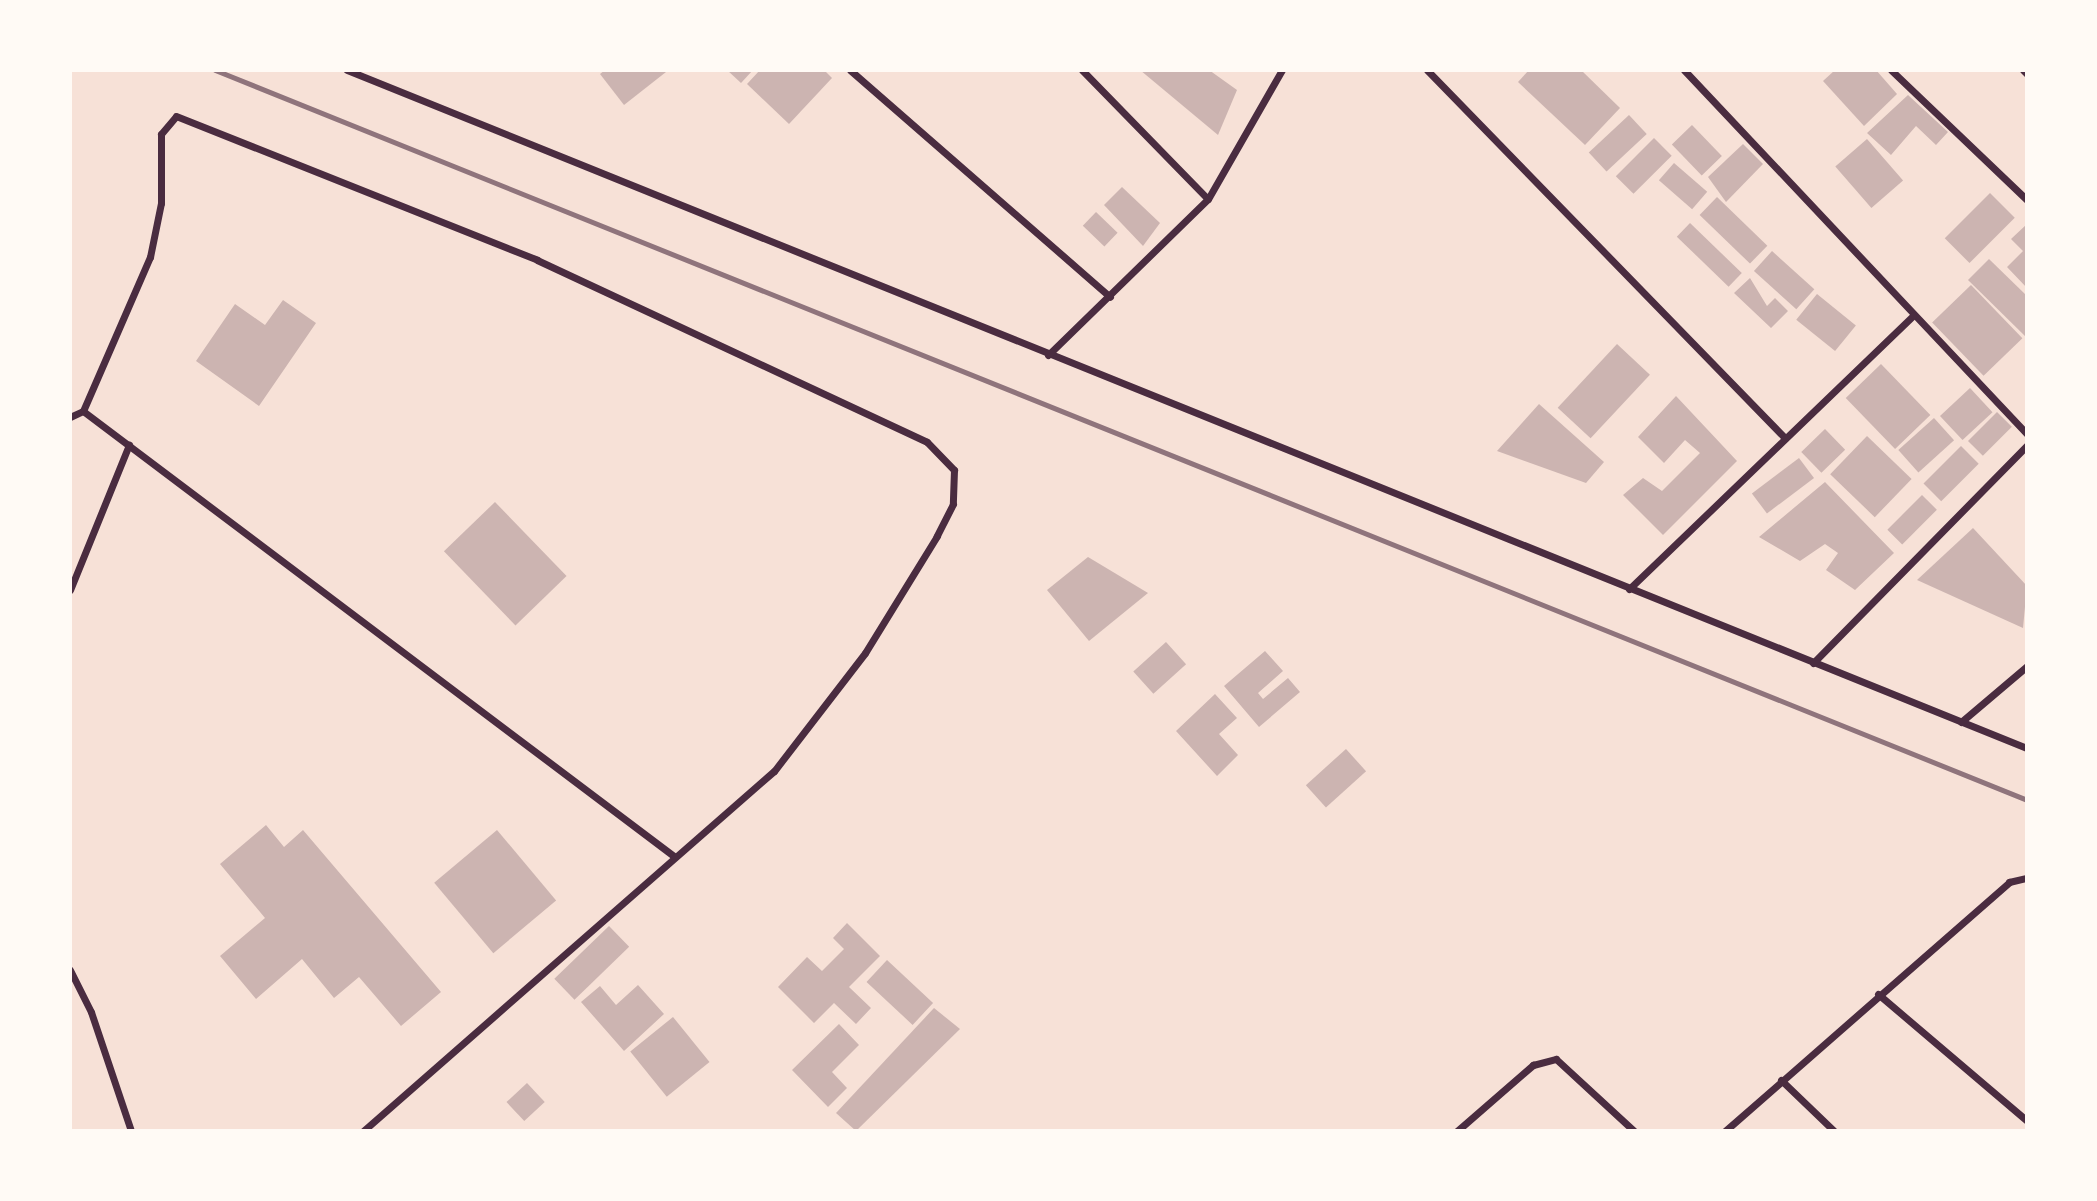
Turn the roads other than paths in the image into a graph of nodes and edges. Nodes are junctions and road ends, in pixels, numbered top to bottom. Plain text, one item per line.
1 (348, 70) edge
2 (850, 70) edge
3 (1082, 70) edge
4 (1282, 70) edge
5 (1427, 70) edge
6 (1684, 70) edge
7 (1891, 70) edge
8 (2022, 70) edge
9 (2027, 74) edge
10 (2026, 196) edge
11 (1209, 199) junction
12 (1110, 298) junction
13 (1913, 316) junction
14 (1048, 355) junction
15 (83, 411) junction
16 (70, 417) edge
17 (2027, 434) edge
18 (1785, 438) junction
19 (128, 445) junction
20 (2027, 445) edge
21 (1629, 589) junction
22 (70, 590) edge
23 (1813, 663) junction
24 (2027, 666) edge
25 (1961, 722) junction
26 (2027, 748) edge
27 (675, 857) junction
28 (2027, 878) edge
29 (70, 970) edge
30 (1878, 994) junction
31 (1781, 1080) junction
32 (2027, 1121) edge
33 (131, 1131) edge
34 (363, 1131) edge
35 (1457, 1131) edge
36 (1634, 1131) edge
37 (1725, 1131) edge
38 (1834, 1131) edge

1 - 14 street
2 - 12 street
3 - 11 street
4 - 11 street
5 - 18 street
6 - 13 street
7 - 10 street
8 - 9 street
11 - 12 street
12 - 14 street
13 - 17 street
13 - 18 street
14 - 21 street
15 - 16 street
15 - 19 street
15 - 27 street
18 - 21 street
19 - 22 street
19 - 27 street
20 - 23 street
21 - 23 street
23 - 25 street
24 - 25 street
25 - 26 street
27 - 34 street
28 - 30 street
29 - 33 street
30 - 31 street
30 - 32 street
31 - 37 street
31 - 38 street
35 - 36 street

